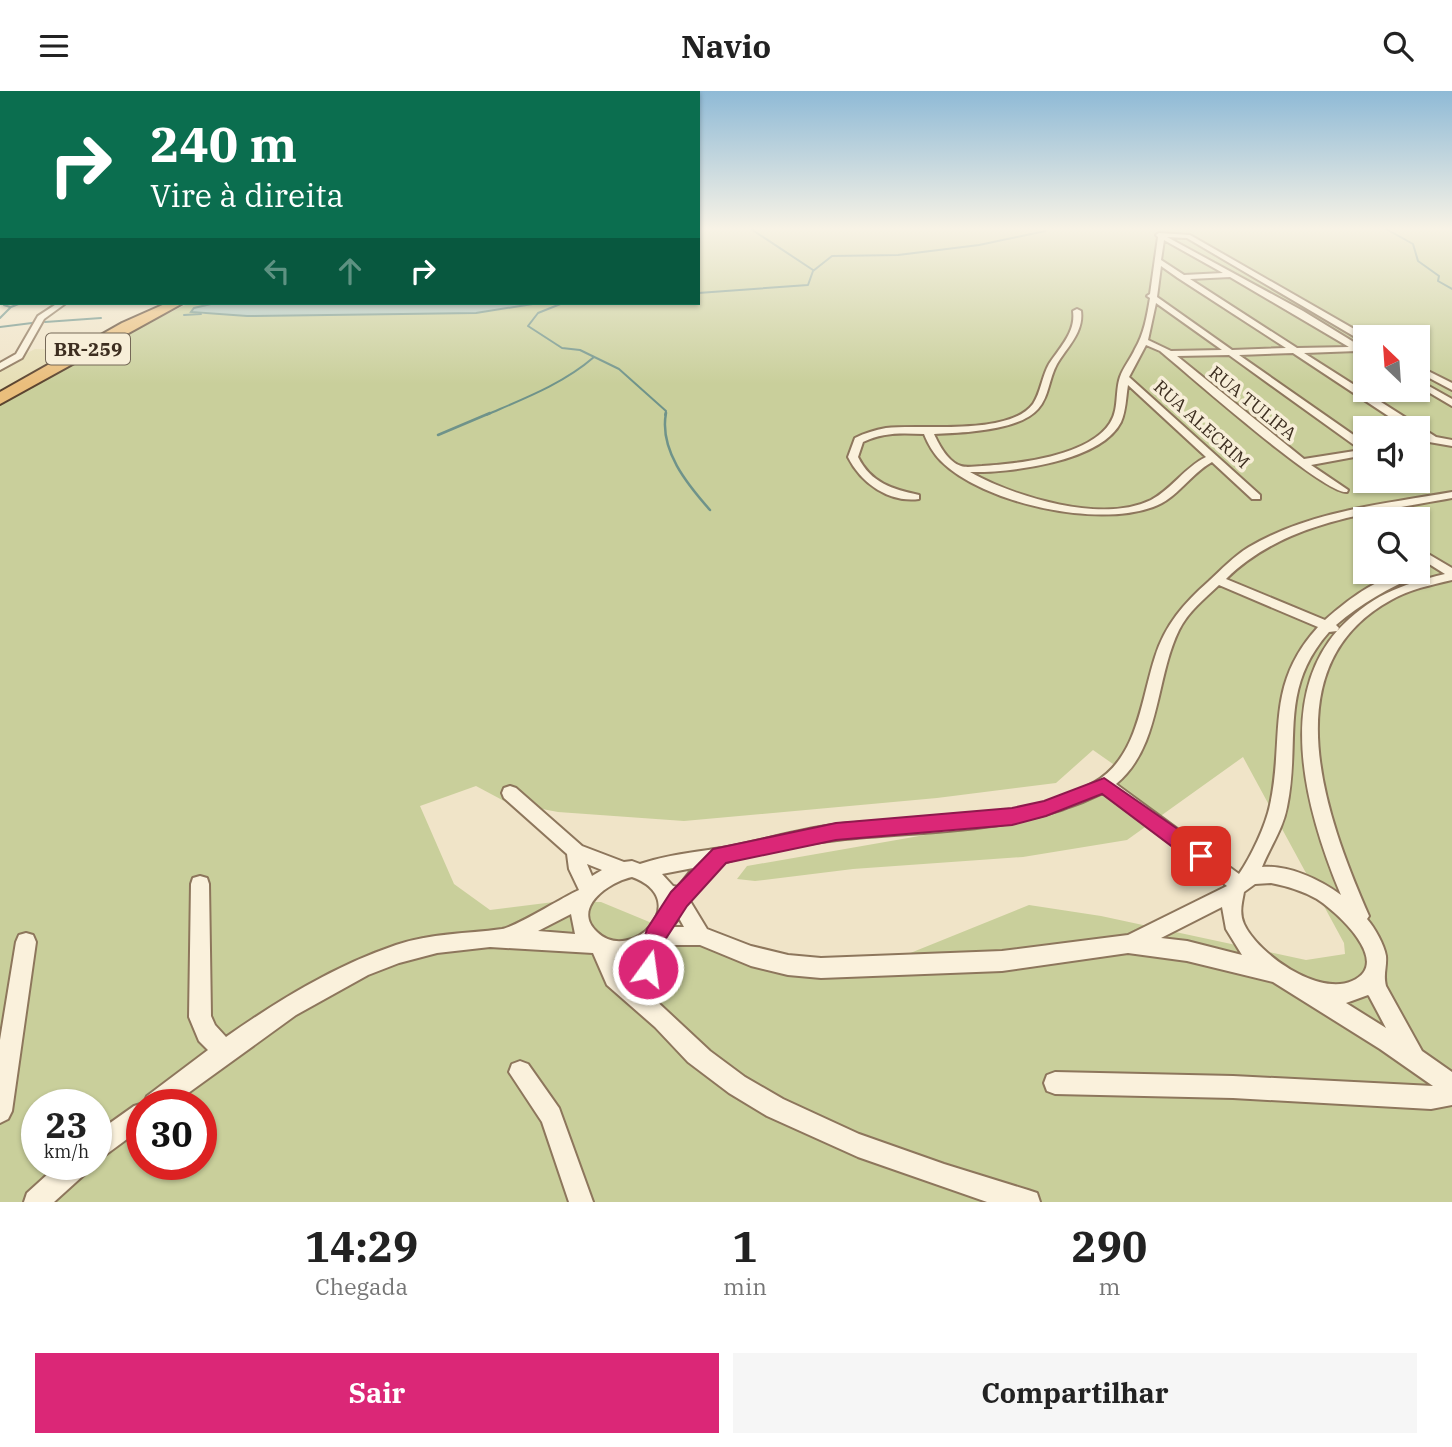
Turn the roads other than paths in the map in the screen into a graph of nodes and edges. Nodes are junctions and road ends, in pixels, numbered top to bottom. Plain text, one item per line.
1 (1153, 281) edge
2 (1187, 281) edge
3 (1242, 281) edge
4 (1264, 281) edge
5 (1151, 296) junction
6 (59, 305) edge
7 (173, 305) edge
8 (1077, 311) dead end
9 (1353, 332) edge
10 (1143, 341) junction
11 (1353, 344) edge
12 (1353, 349) edge
13 (1294, 350) junction
14 (1230, 352) junction
15 (1169, 354) junction
16 (0, 370) edge
17 (1430, 375) edge
18 (1124, 377) junction
19 (1452, 387) edge
20 (1430, 390) edge
21 (0, 399) edge
22 (1452, 403) edge
23 (1396, 416) edge
24 (927, 431) junction
25 (1430, 438) edge
26 (1433, 440) junction
27 (1452, 440) edge
28 (1353, 441) edge
29 (1430, 441) edge
30 (1353, 452) edge
31 (1213, 458) junction
32 (1302, 463) junction
33 (957, 469) junction
34 (1343, 489) dead end
35 (1452, 495) edge
36 (915, 497) dead end
37 (1255, 497) dead end
38 (1351, 513) joint
39 (1430, 559) edge
40 (1449, 570) edge
41 (1430, 571) edge
42 (1217, 580) junction
43 (1392, 584) edge
44 (1324, 626) junction
45 (1345, 632) junction
46 (1104, 785) junction
47 (510, 793) dead end
48 (576, 851) junction
49 (720, 856) junction
50 (641, 874) junction
51 (200, 884) dead end
52 (1241, 885) junction
53 (586, 893) junction
54 (679, 899) junction
55 (658, 932) junction
56 (700, 936) junction
57 (1369, 937) junction
58 (506, 938) junction
59 (26, 942) dead end
60 (1128, 944) junction
61 (599, 945) junction
62 (1373, 975) junction
63 (1282, 976) junction
64 (640, 1000) junction
65 (225, 1052) junction
66 (1415, 1059) junction
67 (520, 1072) dead end
68 (1055, 1083) dead end
69 (1452, 1086) edge
70 (175, 1089) edge
71 (1452, 1094) edge
72 (0, 1111) edge
73 (60, 1180) edge
74 (36, 1202) edge
75 (580, 1202) edge
76 (1028, 1202) edge

1 - 5 street
2 - 13 street
3 - 11 street
4 - 9 street
5 - 10 street
5 - 14 street
6 - 16 street
7 - 21 highway, BR-259
8 - 24 street
10 - 15 street, RUA TULIPA
10 - 18 street
12 - 13 street
13 - 14 street
13 - 23 street
14 - 15 street
14 - 28 street
15 - 32 street, RUA TULIPA
17 - 19 street
18 - 31 street, RUA ALECRIM
18 - 33 street
20 - 22 street
24 - 33 street
24 - 36 street
25 - 26 street
26 - 27 street
26 - 29 street
30 - 32 street
31 - 33 street
31 - 37 street, RUA ALECRIM
32 - 34 street, RUA TULIPA
35 - 38 street
38 - 42 street
39 - 40 street
40 - 41 street
40 - 45 street
42 - 44 street
42 - 46 street
43 - 44 street
44 - 45 street
44 - 52 street
45 - 57 street
46 - 49 street
46 - 52 street
47 - 48 street
48 - 50 street
48 - 53 street
49 - 50 street
49 - 54 street
50 - 53 street
50 - 54 street
50 - 55 street
51 - 65 street
52 - 57 street
52 - 60 street
52 - 63 street
53 - 58 street
53 - 61 street
54 - 55 street
54 - 56 street
55 - 56 street
55 - 61 street
55 - 64 street
56 - 60 street
57 - 62 street
58 - 61 street
58 - 65 street
59 - 72 street
60 - 63 street
61 - 64 street
62 - 63 street
62 - 66 street
63 - 66 street
64 - 76 street
65 - 70 street
66 - 69 street
67 - 75 street
68 - 71 street
73 - 74 street

